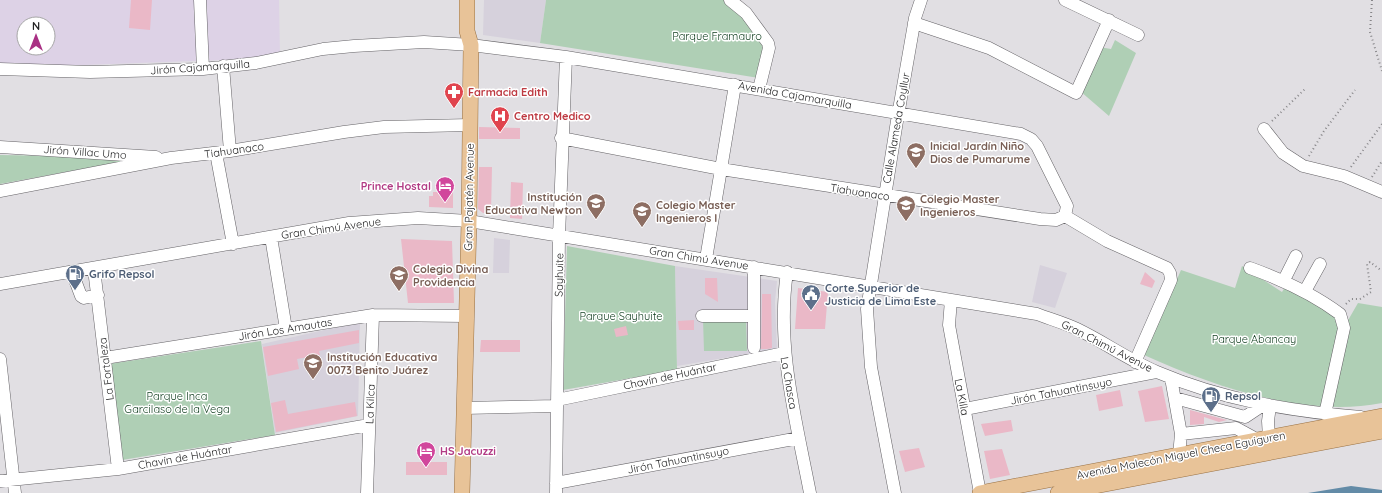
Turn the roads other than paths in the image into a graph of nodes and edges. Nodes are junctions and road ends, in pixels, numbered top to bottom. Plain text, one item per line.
1 (200, 0) edge
2 (467, 0) edge
3 (476, 0) edge
4 (730, 0) edge
5 (921, 0) edge
6 (1065, 0) edge
7 (1109, 20) junction
8 (914, 23) junction
9 (1138, 35) dead end
10 (471, 45) junction
11 (566, 57) junction
12 (223, 66) junction
13 (0, 69) edge
14 (202, 69) junction
15 (735, 85) junction
16 (759, 90) junction
17 (898, 113) junction
18 (470, 126) junction
19 (1264, 129) road end
20 (561, 138) junction
21 (0, 147) edge
22 (230, 151) junction
23 (216, 153) junction
24 (171, 158) junction
25 (721, 169) junction
26 (0, 191) edge
27 (1382, 192) edge
28 (884, 196) junction
29 (1065, 216) junction
30 (469, 221) junction
31 (559, 236) junction
32 (271, 237) junction
33 (233, 244) junction
34 (1296, 256) dead end
35 (706, 259) junction
36 (1320, 264) dead end
37 (754, 267) junction
38 (1250, 268) dead end
39 (94, 269) junction
40 (72, 272) junction
41 (787, 272) junction
42 (1284, 280) junction
43 (0, 284) edge
44 (869, 286) junction
45 (1305, 291) junction
46 (98, 295) junction
47 (952, 300) junction
48 (373, 314) junction
49 (466, 316) junction
50 (702, 316) dead end
51 (753, 316) junction
52 (286, 329) junction
53 (754, 348) dead end
54 (784, 353) junction
55 (0, 358) edge
56 (105, 358) junction
57 (1135, 362) junction
58 (1156, 372) junction
59 (1171, 378) junction
60 (1175, 398) junction
61 (557, 403) junction
62 (1266, 406) junction
63 (464, 408) junction
64 (965, 409) junction
65 (1325, 414) junction
66 (1245, 417) junction
67 (1379, 418) edge
68 (369, 425) junction
69 (1236, 428) junction
70 (1382, 431) edge
71 (1181, 434) junction
72 (799, 438) junction
73 (1263, 439) junction
74 (1179, 455) junction
75 (118, 469) junction
76 (14, 480) junction
77 (0, 481) edge
78 (556, 488) edge
79 (15, 493) edge
80 (367, 493) edge
81 (462, 493) edge
82 (810, 493) edge
83 (895, 493) edge
84 (980, 493) edge
85 (1058, 493) edge

1 - 14 street
2 - 10 main road, Gran Pajatén Avenue
3 - 10 main road, Gran Pajatén Avenue
4 - 16 street
5 - 8 street, Calle Alameda Coyllur
6 - 7 street
7 - 8 street
7 - 9 street
8 - 17 street, Calle Alameda Coyllur
10 - 11 street, Avenida Cajamarquilla
10 - 12 street, Jirón Cajamarquilla
10 - 18 main road, Gran Pajatén Avenue
11 - 15 street, Avenida Cajamarquilla
11 - 20 street, Sayhuite
12 - 14 street, Jirón Cajamarquilla
12 - 22 street
13 - 14 street, Jirón Cajamarquilla
15 - 16 street, Avenida Cajamarquilla
15 - 25 street
16 - 17 street, Avenida Cajamarquilla
17 - 28 street, Calle Alameda Coyllur
17 - 29 street, Avenida Cajamarquilla
18 - 22 street, Tiahuanaco
18 - 30 main road, Gran Pajatén Avenue
19 - 27 street
20 - 25 street, Tiahuanaco
20 - 31 street, Sayhuite
21 - 24 street, Jirón Villac Umo
22 - 23 street, Tiahuanaco
23 - 24 street, Tiahuanaco
23 - 33 street
24 - 26 street, Tiahuanaco
25 - 28 street, Tiahuanaco
25 - 35 street
28 - 29 street, Tiahuanaco
28 - 44 street, Calle Alameda Coyllur
29 - 57 street
30 - 31 street, Gran Chimú Avenue
30 - 32 street, Gran Chimú Avenue
30 - 49 main road, Gran Pajatén Avenue
31 - 35 street, Gran Chimú Avenue
31 - 61 street, Sayhuite
32 - 33 street, Gran Chimú Avenue
32 - 52 street
33 - 39 street, Gran Chimú Avenue
34 - 42 street
35 - 37 street, Gran Chimú Avenue
36 - 45 street
37 - 41 street, Gran Chimú Avenue
37 - 51 street
38 - 42 street
39 - 40 street, Gran Chimú Avenue
39 - 46 street, La Fortaleza
40 - 43 street, Gran Chimú Avenue
40 - 46 street
41 - 44 street, Gran Chimú Avenue
41 - 54 street, La Chasca
42 - 45 street
44 - 47 street, Gran Chimú Avenue
44 - 83 street, Calle Alameda Coyllur
45 - 65 street
46 - 56 street, La Fortaleza
47 - 57 street, Gran Chimú Avenue
47 - 64 street, La Killa
48 - 49 street, Jirón Los Amautas
48 - 52 street, Jirón Los Amautas
48 - 68 street, La Kilca
49 - 63 main road, Gran Pajatén Avenue
50 - 51 street
51 - 53 street
52 - 56 street, Jirón Los Amautas
54 - 61 street, Chavín de Huántar
54 - 72 street, La Chasca
55 - 76 street
56 - 75 street, La Fortaleza
57 - 58 street, Gran Chimú Avenue
58 - 59 street, Gran Chimú Avenue
58 - 64 street, Jirón Tahuantinsuyo
59 - 60 street
59 - 62 street, Gran Chimú Avenue
60 - 66 street
60 - 71 street
61 - 63 street, Chavín de Huántar
61 - 78 street, Sayhuite
62 - 65 street, Gran Chimú Avenue
62 - 66 street
62 - 73 street
63 - 81 main road, Gran Pajatén Avenue
64 - 84 street, La Killa
65 - 67 street, Gran Chimú Avenue
66 - 69 street
67 - 73 main road, Avenida Malecón Miguel Checa Eguiguren
68 - 75 street, Chavín de Huántar
68 - 80 street, La Kilca
69 - 71 street
69 - 73 street
70 - 85 main road, Avenida Malecón Miguel Checa Eguiguren
71 - 74 street
72 - 78 street, Jirón Tahuantinsuyo
72 - 82 street, La Chasca
73 - 74 main road, Avenida Malecón Miguel Checa Eguiguren
74 - 84 main road, Avenida Malecón Miguel Checa Eguiguren
75 - 76 street, Chavín de Huántar
76 - 77 street, Chavín de Huántar
76 - 79 street

